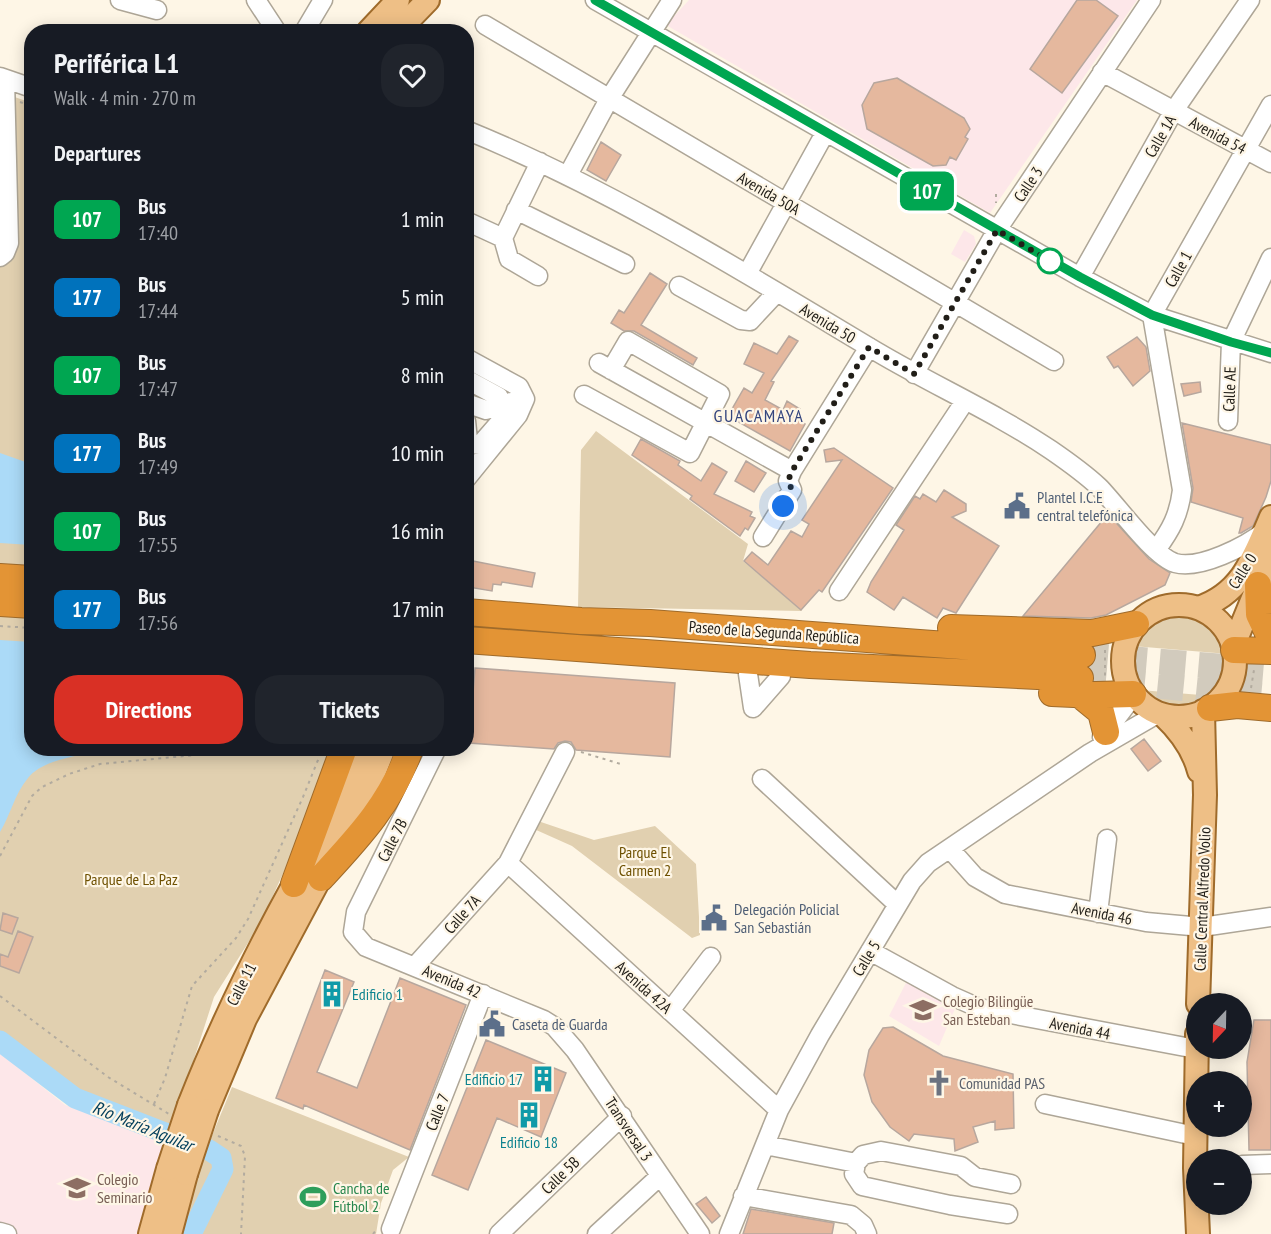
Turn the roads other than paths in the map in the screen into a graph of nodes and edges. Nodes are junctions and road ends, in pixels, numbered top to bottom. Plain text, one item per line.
1 (120, 0) edge
2 (256, 0) edge
3 (323, 0) edge
4 (398, 0) edge
5 (428, 0) edge
6 (595, 0) edge
7 (672, 0) edge
8 (1151, 0) edge
9 (1250, 0) edge
10 (157, 10) dead end
11 (271, 24) edge
12 (309, 24) edge
13 (376, 24) edge
14 (406, 24) edge
15 (485, 26) dead end
16 (650, 33) junction
17 (1102, 72) junction
18 (2, 78) edge
19 (24, 85) edge
20 (609, 99) junction
21 (1271, 105) edge
22 (1173, 112) junction
23 (474, 133) edge
24 (825, 133) junction
25 (474, 143) edge
26 (1244, 148) junction
27 (513, 150) junction
28 (540, 162) junction
29 (1271, 163) edge
30 (568, 175) junction
31 (786, 203) junction
32 (516, 210) junction
33 (474, 225) edge
34 (997, 230) junction
35 (503, 238) junction
36 (0, 257) edge
37 (1271, 258) edge
38 (625, 264) dead end
39 (747, 274) junction
40 (537, 276) dead end
41 (1080, 277) junction
42 (679, 286) dead end
43 (777, 292) junction
44 (954, 302) junction
45 (1152, 315) junction
46 (1231, 342) junction
47 (869, 347) junction
48 (1271, 353) edge
49 (1054, 361) dead end
50 (474, 362) edge
51 (914, 374) junction
52 (474, 383) edge
53 (584, 395) dead end
54 (965, 401) junction
55 (511, 402) junction
56 (474, 406) edge
57 (1228, 421) dead end
58 (706, 423) junction
59 (474, 444) edge
60 (474, 465) edge
61 (792, 471) junction
62 (1268, 524) edge
63 (763, 537) dead end
64 (1156, 550) junction
65 (1230, 552) junction
66 (1271, 554) edge
67 (1254, 574) junction
68 (0, 577) edge
69 (24, 578) edge
70 (839, 591) dead end
71 (0, 603) edge
72 (24, 604) edge
73 (474, 606) edge
74 (1197, 608) junction
75 (474, 613) edge
76 (502, 615) junction
77 (650, 623) junction
78 (1136, 624) junction
79 (1271, 639) edge
80 (474, 641) edge
81 (500, 643) junction
82 (474, 650) edge
83 (613, 652) junction
84 (1248, 652) edge
85 (1080, 676) junction
86 (1133, 694) junction
87 (1271, 708) edge
88 (1206, 710) junction
89 (1161, 714) junction
90 (1271, 718) edge
91 (1106, 732) junction
92 (565, 752) road end
93 (1090, 753) junction
94 (341, 756) edge
95 (362, 756) edge
96 (381, 756) edge
97 (407, 756) edge
98 (433, 756) edge
99 (762, 779) dead end
100 (1204, 795) junction
101 (1107, 839) dead end
102 (950, 849) junction
103 (508, 863) junction
104 (321, 878) junction
105 (294, 884) junction
106 (897, 904) junction
107 (1098, 913) junction
108 (1271, 917) edge
109 (1202, 927) junction
110 (353, 932) joint
111 (870, 951) junction
112 (711, 957) dead end
113 (416, 965) junction
114 (1199, 993) edge
115 (483, 994) junction
116 (670, 1011) junction
117 (555, 1027) joint
118 (1186, 1040) edge
119 (1045, 1104) dead end
120 (779, 1110) junction
121 (191, 1111) junction
122 (622, 1116) junction
123 (1186, 1134) edge
124 (765, 1145) junction
125 (856, 1163) junction
126 (1271, 1164) edge
127 (1252, 1165) edge
128 (177, 1172) junction
129 (660, 1176) junction
130 (1011, 1184) dead end
131 (743, 1196) junction
132 (1008, 1214) dead end
133 (1197, 1215) edge
134 (391, 1229) dead end
135 (0, 1232) edge
136 (7, 1234) edge
137 (150, 1234) edge
138 (170, 1234) edge
139 (499, 1234) edge
140 (597, 1234) edge
141 (700, 1234) edge
142 (729, 1234) edge
143 (867, 1234) edge
144 (1198, 1234) edge

1 - 10 street
2 - 11 street
3 - 12 street
4 - 13 main road
5 - 14 main road
6 - 16 street
7 - 16 street
8 - 17 street, Calle 3
9 - 22 street, Calle 1A
15 - 20 street, Avenida 50A
16 - 20 street
16 - 24 street
17 - 22 street, Avenida 54
17 - 34 street, Calle 3
18 - 19 street
18 - 36 street
20 - 30 street
20 - 31 street, Avenida 50A
21 - 26 street, Calle 1
22 - 26 street, Avenida 54
22 - 41 street, Calle 1A
23 - 27 street, Avenida 50
24 - 31 street
24 - 34 street
25 - 27 street
26 - 29 street, Avenida 54
26 - 45 street, Calle 1
27 - 28 street, Avenida 50
28 - 30 street, Avenida 50
28 - 32 street
30 - 39 street, Avenida 50
31 - 39 street
31 - 44 street, Avenida 50A
32 - 35 street
32 - 38 street
33 - 35 street
34 - 41 street
34 - 44 street, Calle 3
35 - 40 street
37 - 46 street, Calle AE
39 - 43 street, Avenida 50
41 - 45 street
42 - 43 street
43 - 47 street, Avenida 50
44 - 49 street, Avenida 50A
44 - 51 street, Calle 3
45 - 46 street
45 - 64 street
46 - 48 street
46 - 57 street, Calle AE
47 - 51 street, Avenida 50
47 - 61 street
50 - 55 street
51 - 54 street, Avenida 50
52 - 55 street
53 - 58 street
54 - 64 street, Avenida 50
54 - 70 street
55 - 56 street
55 - 59 street
55 - 60 street
58 - 58 street
58 - 61 street
61 - 63 street
62 - 65 street, Avenida 50
62 - 67 main road, Calle 0
64 - 65 street, Avenida 50
65 - 67 street
66 - 67 main road, Calle 0
67 - 74 main road, Calle 0
67 - 79 highway
67 - 84 main road, Calle 0
68 - 69 highway
71 - 72 highway
73 - 76 highway
74 - 78 main road
74 - 84 main road
75 - 76 highway, Paseo de la Segunda República
76 - 77 highway, Paseo de la Segunda República
77 - 78 highway
77 - 85 highway, Paseo de la Segunda República
78 - 86 main road
80 - 81 highway, Paseo de la Segunda República
81 - 82 highway
81 - 83 highway, Paseo de la Segunda República
83 - 85 highway, Paseo de la Segunda República
83 - 85 highway
84 - 88 main road
85 - 86 highway
85 - 91 highway
86 - 89 main road
86 - 91 street, Calle 5
87 - 88 highway
88 - 89 main road
88 - 90 street
88 - 100 main road, Calle Central Alfredo Volio
89 - 93 street, Calle 5
89 - 100 main road, Calle Central Alfredo Volio
91 - 93 street, Calle 5
92 - 103 street, Calle 7A
93 - 102 street, Calle 5
94 - 105 highway
95 - 105 main road, Calle 11
96 - 104 main road, Calle 11
97 - 104 highway
98 - 110 street, Calle 7B
99 - 106 street
100 - 109 main road, Calle Central Alfredo Volio
101 - 107 street
102 - 106 street, Calle 5
102 - 107 street, Avenida 46
103 - 113 street, Calle 7A
103 - 116 street, Avenida 42A
104 - 121 main road, Calle 11
105 - 121 main road, Calle 11
106 - 111 street, Calle 5
107 - 109 street, Avenida 46
108 - 109 street, Avenida 46
109 - 114 main road, Calle Central Alfredo Volio
110 - 113 street, Avenida 42
111 - 118 street, Avenida 44
111 - 120 street, Calle 5
112 - 116 street
113 - 115 street, Avenida 42
115 - 117 street, Avenida 42
115 - 134 street, Calle 7
116 - 120 street, Avenida 42A
117 - 122 street, Transversal 3
119 - 123 street
120 - 124 street, Calle 5
121 - 128 main road, Calle 11, bridge
122 - 129 street, Transversal 3
122 - 139 street, Calle 5B
124 - 125 street
124 - 131 street, Calle 5
125 - 130 street
125 - 132 street
126 - 127 street
128 - 137 main road, Calle 11
128 - 138 main road, Calle 11
129 - 140 street
129 - 141 street, Transversal 3
131 - 142 street, Calle 5
131 - 143 street
133 - 144 main road
135 - 136 street

